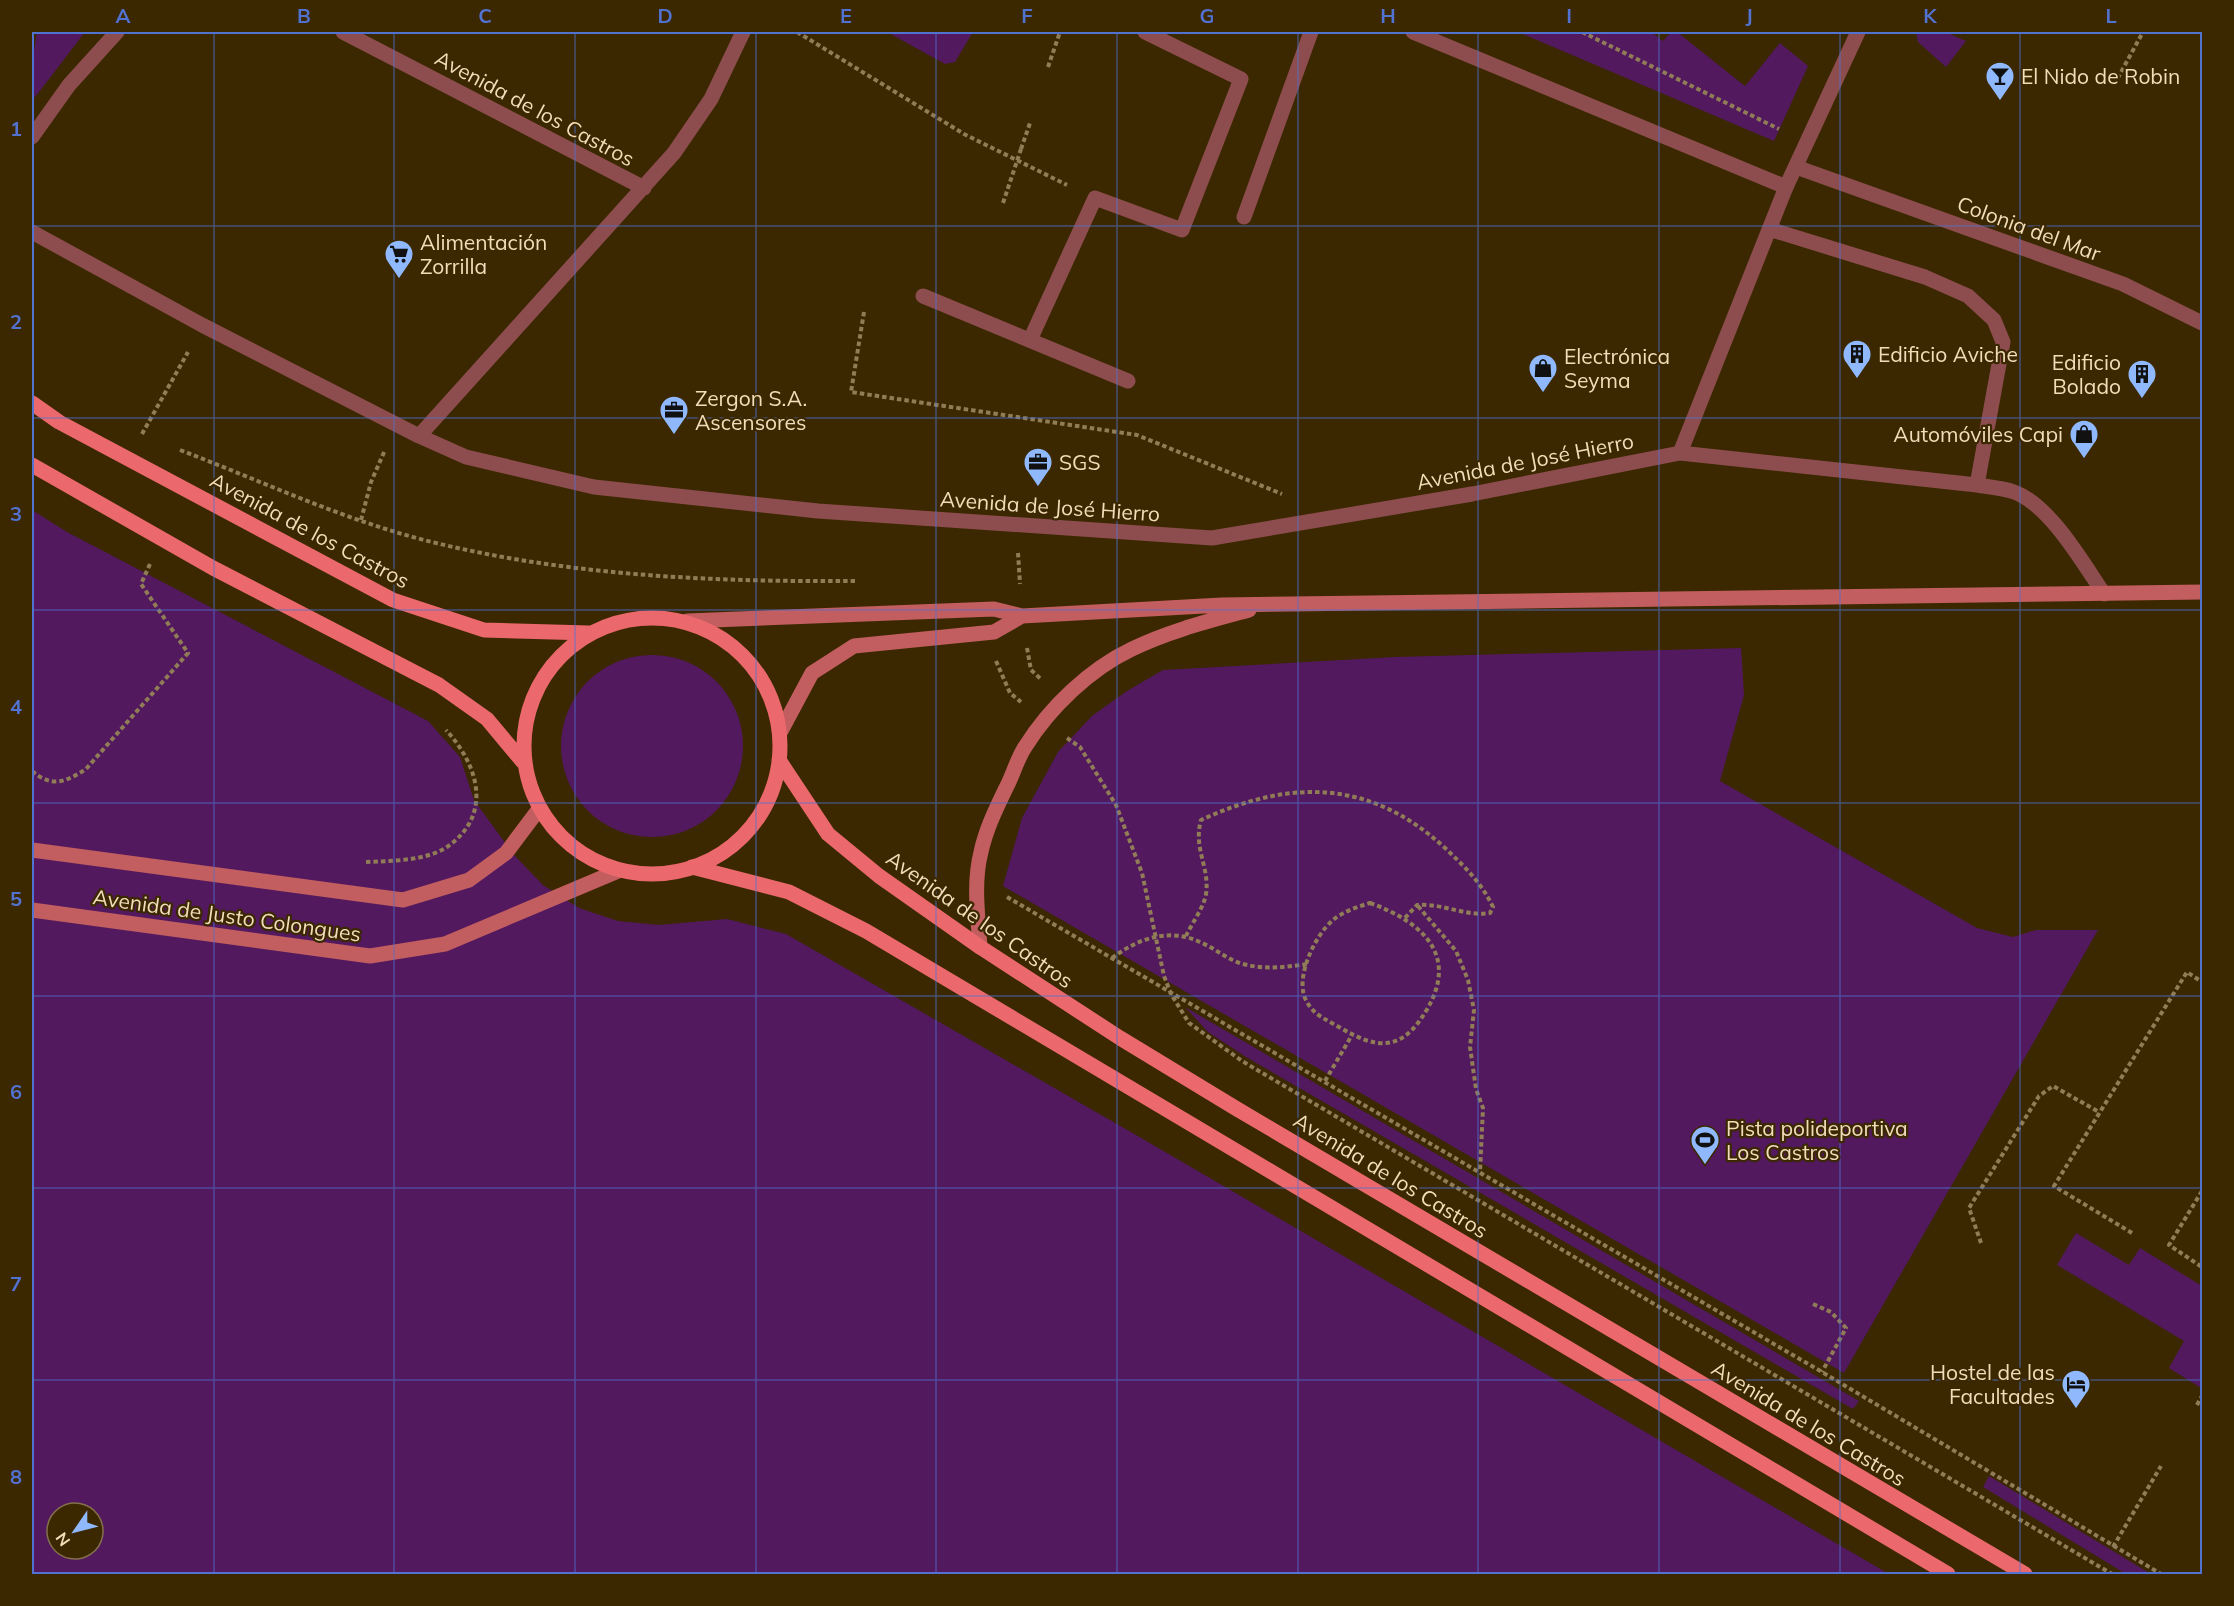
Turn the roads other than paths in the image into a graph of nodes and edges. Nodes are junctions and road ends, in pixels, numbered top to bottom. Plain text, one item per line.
1 (117, 32) edge
2 (343, 32) edge
3 (743, 32) edge
4 (1145, 32) edge
5 (1311, 32) edge
6 (1413, 32) edge
7 (1858, 32) edge
8 (32, 137) edge
9 (1796, 167) junction
10 (1786, 187) junction
11 (644, 188) junction
12 (1244, 217) dead end
13 (1769, 229) junction
14 (32, 232) edge
15 (923, 296) dead end
16 (2202, 323) edge
17 (1030, 340) junction
18 (1128, 381) dead end
19 (32, 404) edge
20 (419, 436) junction
21 (1680, 453) junction
22 (32, 465) edge
23 (1977, 485) junction
24 (2202, 592) edge
25 (2104, 594) junction
26 (1263, 606) junction
27 (1022, 616) junction
28 (687, 621) junction
29 (588, 633) junction
30 (781, 731) junction
31 (779, 760) junction
32 (523, 762) junction
33 (539, 809) junction
34 (32, 850) edge
35 (692, 867) junction
36 (618, 871) junction
37 (32, 910) edge
38 (980, 947) junction
39 (1948, 1575) edge
40 (2025, 1575) edge

1 - 8 street
2 - 11 street, Avenida de los Castros
3 - 11 street
4 - 17 street
5 - 12 street
6 - 10 street
7 - 9 street
9 - 10 street
9 - 16 street, Colonia del Mar
10 - 13 street
11 - 20 street
13 - 21 street
13 - 23 street
14 - 20 street
15 - 17 street
17 - 18 street
19 - 29 main road, Avenida de los Castros
20 - 21 street, Avenida de José Hierro
21 - 23 street, Avenida de José Hierro
22 - 32 main road
23 - 25 street, Avenida de José Hierro
24 - 25 main road
25 - 26 main road
26 - 27 main road
26 - 38 main road
27 - 28 main road
27 - 30 main road
28 - 29 main road
28 - 30 main road
29 - 32 main road
30 - 31 main road
31 - 35 main road
31 - 38 main road, Avenida de los Castros
32 - 33 main road
33 - 34 main road, Avenida de Justo Colongues
33 - 36 main road
35 - 36 main road
35 - 39 main road
36 - 37 main road, Avenida de Justo Colongues
38 - 40 main road, Avenida de los Castros

